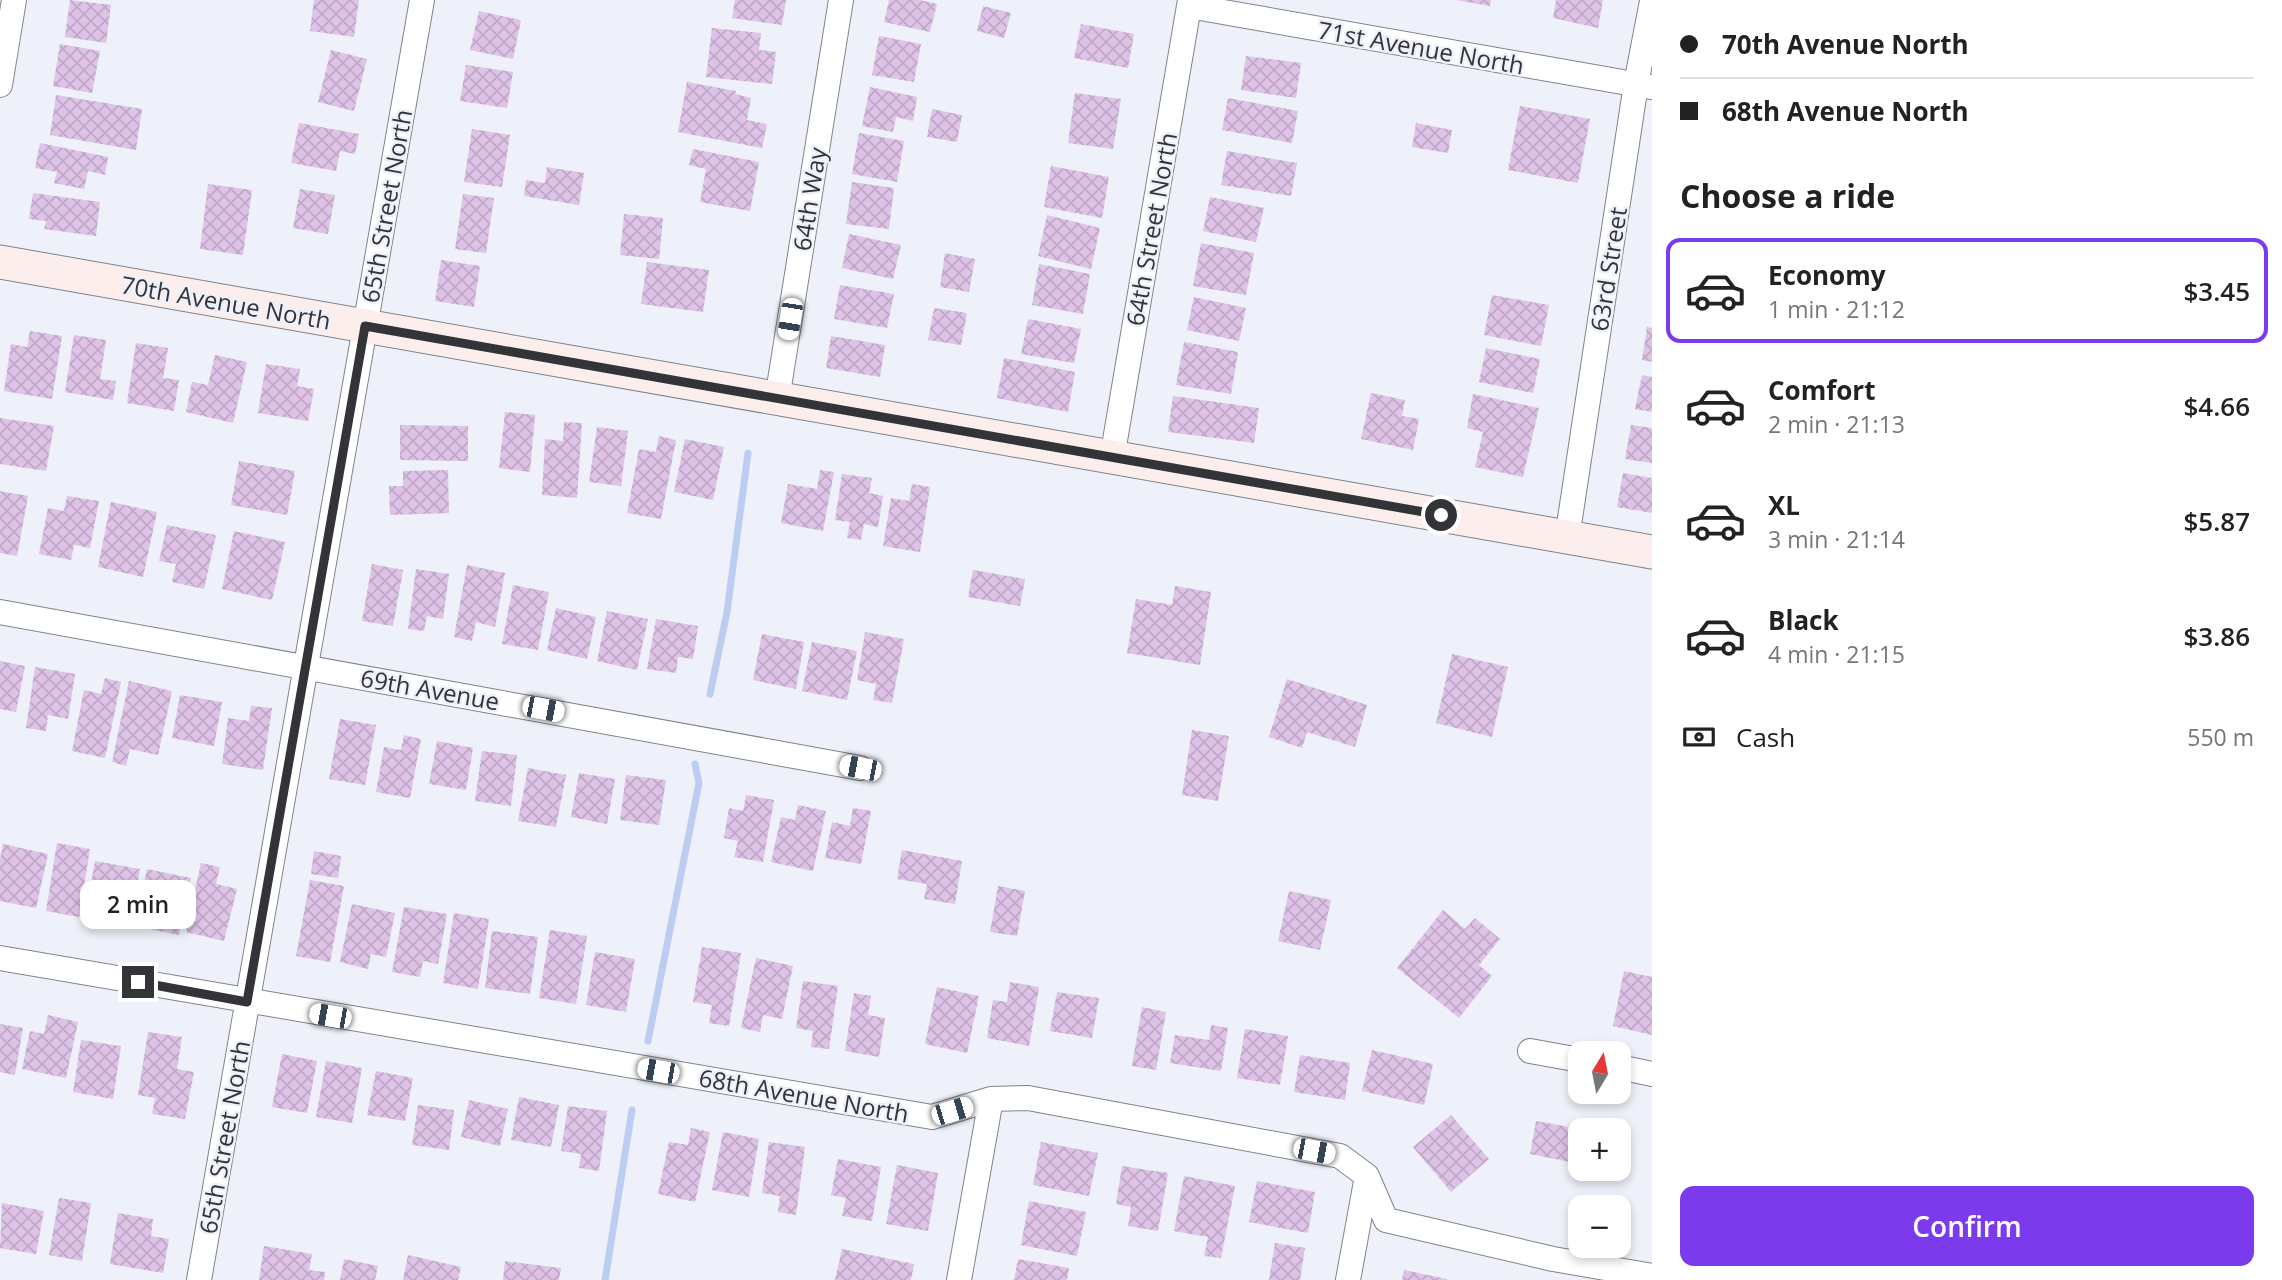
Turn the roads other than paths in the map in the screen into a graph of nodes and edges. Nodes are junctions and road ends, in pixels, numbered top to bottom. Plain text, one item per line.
1 (14, 0) edge
2 (422, 0) edge
3 (841, 0) edge
4 (1652, 1) edge
5 (1190, 3) edge
6 (0, 85) edge
7 (1644, 85) edge
8 (0, 262) edge
9 (365, 326) junction
10 (777, 399) junction
11 (1112, 458) junction
12 (1567, 538) junction
13 (1652, 552) edge
14 (0, 612) edge
15 (306, 666) junction
16 (860, 768) dead end
17 (0, 958) edge
18 (247, 1002) junction
19 (1531, 1051) dead end
20 (1568, 1058) edge
21 (1631, 1070) edge
22 (1652, 1074) edge
23 (991, 1099) junction
24 (1367, 1176) junction
25 (1652, 1276) edge
26 (199, 1280) edge
27 (959, 1280) edge
28 (1348, 1280) edge

1 - 6 street
2 - 9 street, 65th Street North
3 - 10 street, 64th Way
4 - 7 street, 63rd Street
5 - 7 street, 71st Avenue North
5 - 11 street, 64th Street North
7 - 12 street, 63rd Street
8 - 9 street, 70th Avenue North
9 - 10 street, 70th Avenue North
9 - 15 street, 65th Street North
10 - 11 street, 70th Avenue North
11 - 12 street, 70th Avenue North
12 - 13 street, 70th Avenue North
14 - 15 street, 69th Avenue
15 - 16 street, 69th Avenue
15 - 18 street, 65th Street North
17 - 18 street, 68th Avenue North
18 - 23 street, 68th Avenue North
18 - 26 street, 65th Street North
19 - 20 street
21 - 22 street
23 - 24 street, 68th Avenue North
23 - 27 street
24 - 25 street
24 - 28 street

